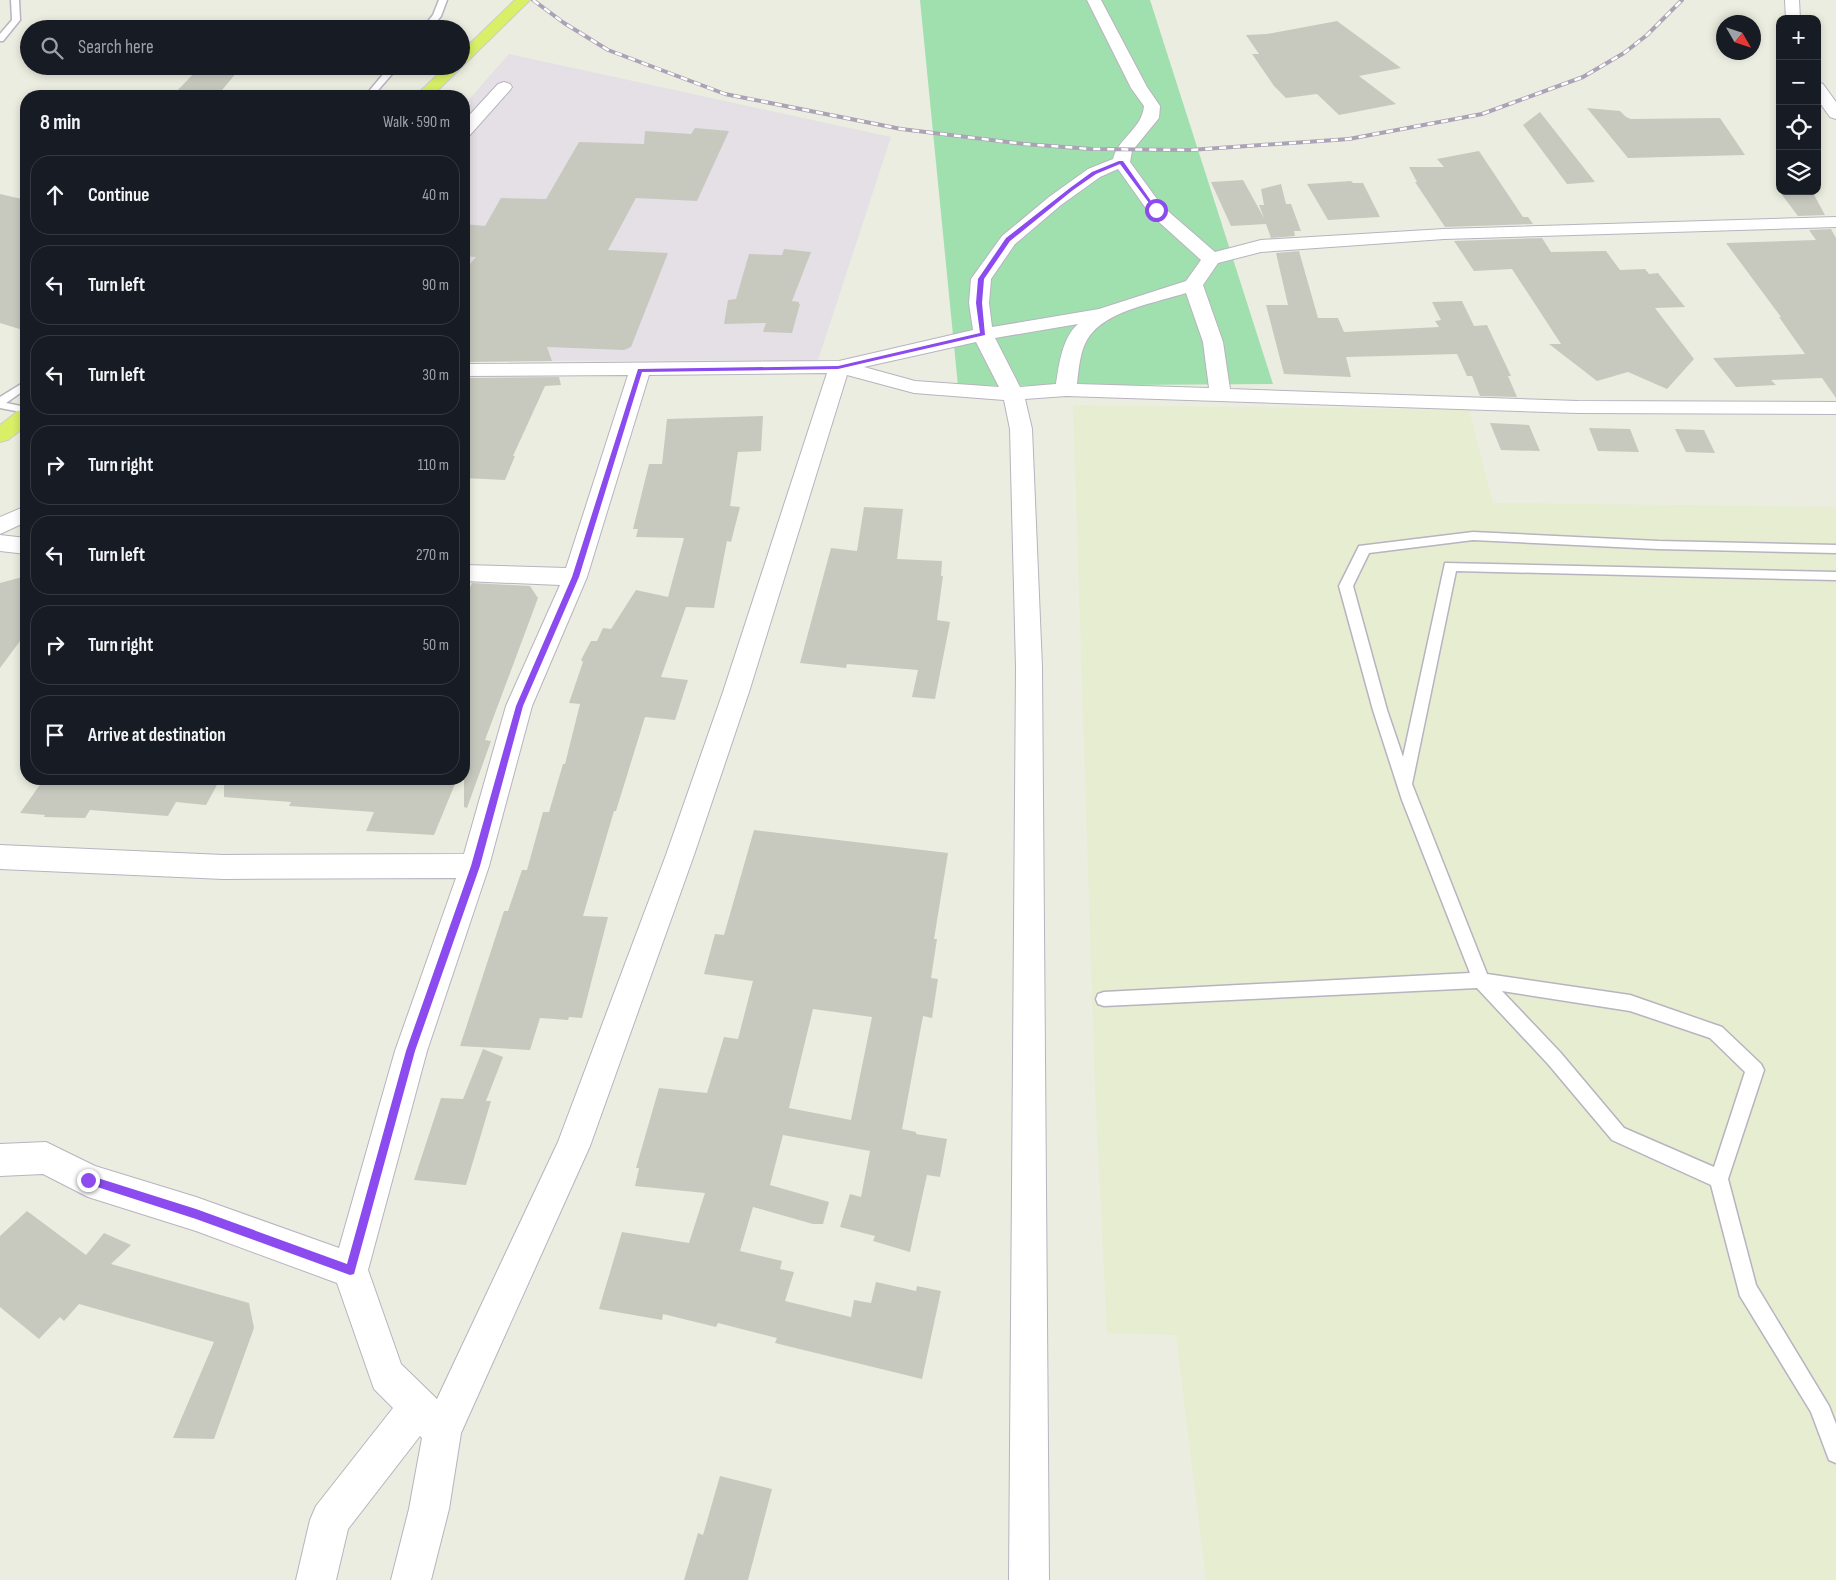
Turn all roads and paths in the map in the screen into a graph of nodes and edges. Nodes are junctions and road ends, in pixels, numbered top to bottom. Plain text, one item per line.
1 (15, 0) edge
2 (443, 0) edge
3 (523, 0) edge
4 (1094, 0) edge
5 (1792, 0) edge
6 (1794, 15) edge
7 (434, 20) edge
8 (0, 39) edge
9 (470, 53) edge
10 (386, 75) edge
11 (446, 75) edge
12 (504, 86) dead end
13 (374, 90) edge
14 (430, 90) edge
15 (1821, 93) edge
16 (1836, 114) edge
17 (470, 124) edge
18 (1121, 162) junction
19 (1836, 222) edge
20 (1211, 259) junction
21 (1193, 285) junction
22 (1102, 314) junction
23 (983, 334) junction
24 (838, 368) junction
25 (470, 370) edge
26 (640, 370) junction
27 (20, 389) edge
28 (1066, 390) junction
29 (1013, 394) junction
30 (1220, 396) junction
31 (0, 404) edge
32 (1836, 408) edge
33 (20, 409) edge
34 (20, 420) edge
35 (0, 435) edge
36 (20, 516) edge
37 (0, 526) edge
38 (0, 543) edge
39 (20, 545) edge
40 (1836, 549) edge
41 (470, 573) edge
42 (1836, 576) edge
43 (575, 577) junction
44 (1405, 785) junction
45 (6, 864) edge
46 (475, 866) junction
47 (1482, 980) junction
48 (1104, 999) dead end
49 (0, 1160) edge
50 (1719, 1179) junction
51 (350, 1270) junction
52 (430, 1419) junction
53 (1836, 1453) edge
54 (316, 1580) edge
55 (411, 1580) edge
56 (1028, 1580) edge

1 - 8 lane
2 - 7 lane
3 - 9 highway
4 - 18 street
5 - 6 street
10 - 13 lane
11 - 14 highway
12 - 17 street
15 - 16 street
18 - 20 street
18 - 23 street
19 - 20 street
20 - 21 street
21 - 22 street
21 - 30 street
22 - 23 street
22 - 28 street
23 - 24 street
23 - 29 street
24 - 26 street
24 - 29 street
24 - 52 street
25 - 26 street
26 - 43 street
27 - 31 lane
28 - 29 street
28 - 30 street
29 - 56 street
30 - 32 street
31 - 33 lane
34 - 35 highway
36 - 37 street
38 - 39 street
40 - 44 lane
41 - 43 street
42 - 44 lane
43 - 46 street
44 - 47 lane
45 - 46 street
46 - 51 street
47 - 48 lane
47 - 50 lane
47 - 50 lane
49 - 51 street
50 - 53 lane
51 - 52 street
52 - 54 street
52 - 55 street

